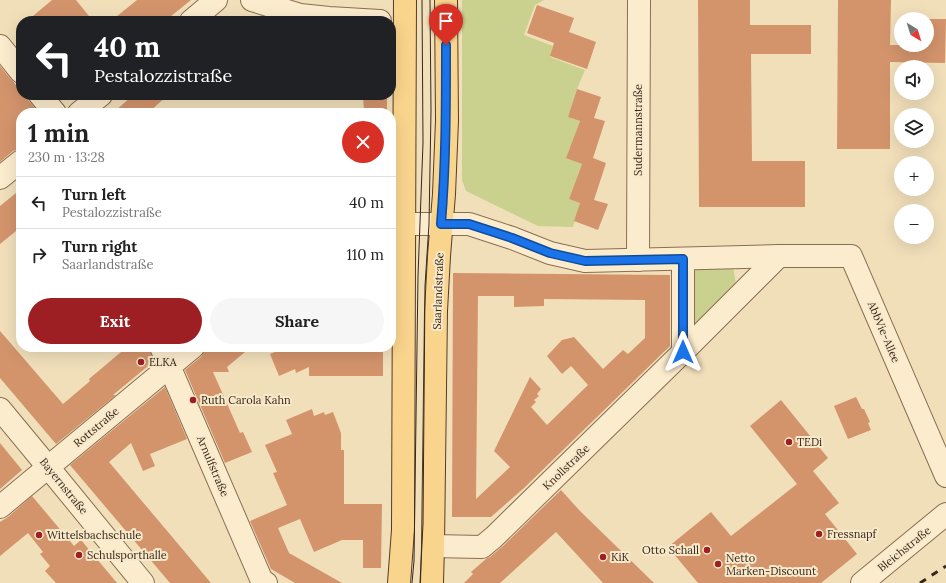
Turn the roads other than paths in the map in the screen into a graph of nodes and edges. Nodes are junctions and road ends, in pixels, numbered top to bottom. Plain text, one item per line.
1 (216, 0) edge
2 (252, 0) edge
3 (404, 0) edge
4 (446, 0) edge
5 (638, 0) edge
6 (197, 16) edge
7 (310, 16) edge
8 (398, 22) edge
9 (0, 46) edge
10 (16, 66) edge
11 (44, 100) edge
12 (95, 100) edge
13 (51, 108) edge
14 (85, 108) edge
15 (16, 165) edge
16 (0, 178) edge
17 (398, 224) edge
18 (441, 224) junction
19 (779, 256) junction
20 (683, 259) junction
21 (638, 260) junction
22 (178, 352) edge
23 (683, 352) junction
24 (165, 357) edge
25 (0, 409) edge
26 (48, 467) junction
27 (946, 476) edge
28 (0, 507) edge
29 (946, 514) edge
30 (433, 546) junction
31 (143, 583) edge
32 (266, 583) edge
33 (399, 583) edge
34 (432, 583) edge
35 (862, 583) edge

1 - 6 street
2 - 7 street
3 - 8 main road
4 - 18 main road, Saarlandstraße
5 - 21 street, Sudermannstraße
8 - 17 main road
9 - 10 street
11 - 13 street
12 - 14 street
15 - 16 street
17 - 18 street
17 - 33 main road
18 - 21 street
18 - 30 main road, Saarlandstraße
19 - 20 street
19 - 23 street, Knollstraße
19 - 27 street, AbbVie-Allee
20 - 21 street
20 - 23 street
22 - 24 street, Rottstraße
23 - 30 street, Knollstraße
24 - 26 street, Rottstraße
24 - 32 street, Arnulfstraße
25 - 26 street, Bayernstraße
26 - 28 street, Rottstraße
26 - 31 street, Bayernstraße
29 - 35 street, Bleichstraße
30 - 34 main road, Saarlandstraße

